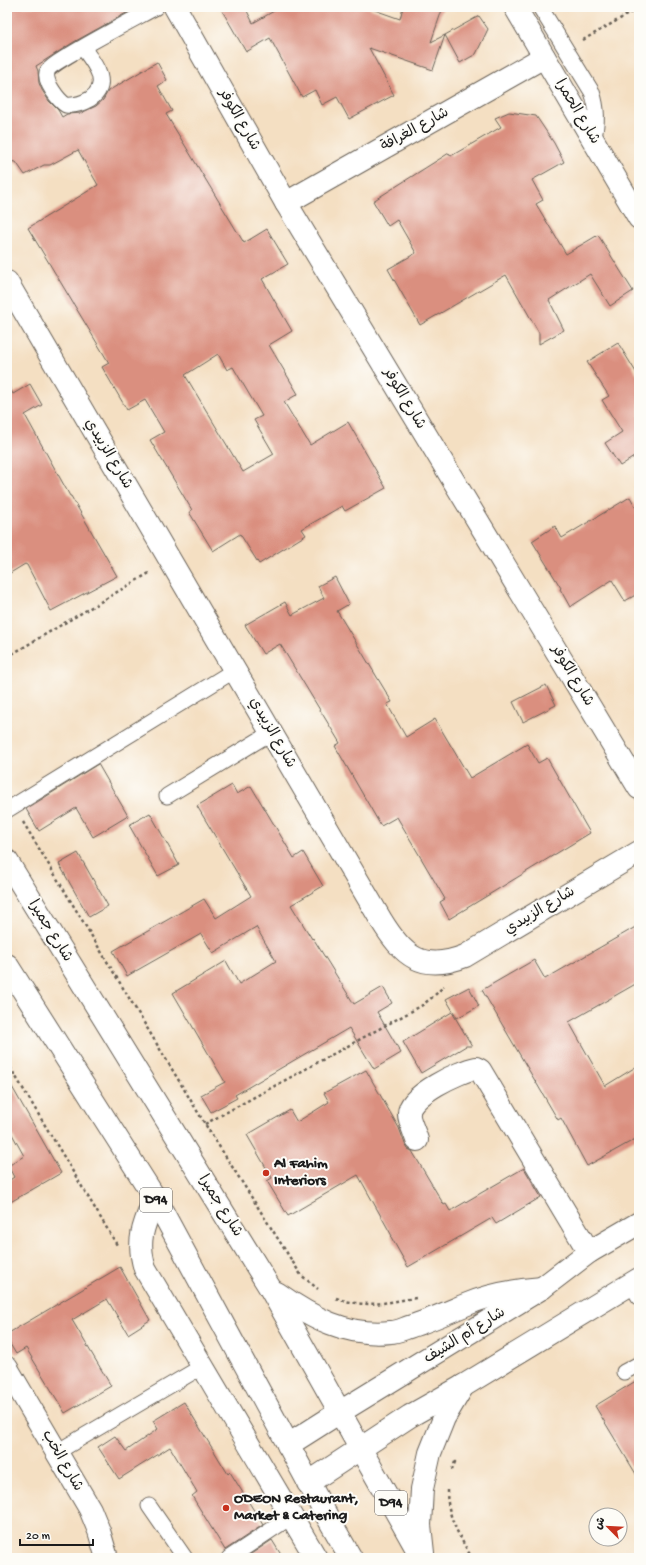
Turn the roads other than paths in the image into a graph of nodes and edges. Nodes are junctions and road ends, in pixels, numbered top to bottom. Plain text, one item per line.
1 (156, 7) edge
2 (175, 7) edge
3 (515, 7) edge
4 (540, 7) edge
5 (83, 48) dead end
6 (544, 58) junction
7 (593, 140) junction
8 (286, 203) junction
9 (639, 218) edge
10 (7, 282) edge
11 (235, 670) junction
12 (272, 732) junction
13 (639, 788) edge
14 (167, 796) dead end
15 (10, 808) edge
16 (639, 852) edge
17 (7, 861) edge
18 (7, 965) edge
19 (418, 1140) dead end
20 (155, 1198) junction
21 (639, 1223) edge
22 (589, 1252) junction
23 (636, 1286) edge
24 (270, 1288) junction
25 (542, 1288) junction
26 (639, 1364) edge
27 (203, 1366) junction
28 (7, 1368) edge
29 (624, 1372) dead end
30 (463, 1386) junction
31 (340, 1412) junction
32 (288, 1445) junction
33 (361, 1448) junction
34 (57, 1452) junction
35 (308, 1483) junction
36 (149, 1506) dead end
37 (292, 1516) junction
38 (107, 1558) edge
39 (186, 1558) edge
40 (229, 1558) edge
41 (316, 1558) edge
42 (351, 1558) edge
43 (423, 1558) edge

1 - 5 lane
2 - 8 street, شارع الكوفر
3 - 6 street, شارع الحمرا
4 - 7 lane
6 - 7 street, شارع الحمرا
6 - 8 street, شارع الغرافة
7 - 9 street, شارع الحمرا
8 - 13 street, شارع الكوفر
10 - 11 street, شارع الزبيدي
11 - 12 street, شارع الزبيدي
11 - 15 lane
12 - 14 lane
12 - 16 street, شارع الزبيدي
17 - 24 street, شارع جميرا / D94
18 - 20 street, D94
19 - 22 street
20 - 27 street
20 - 32 street, D94
21 - 22 street, شارع أم الشيف
22 - 25 street, شارع أم الشيف
23 - 30 street
24 - 25 street
24 - 31 street, شارع جميرا / D94
25 - 31 street, شارع أم الشيف
26 - 29 lane
27 - 34 lane
27 - 37 street
28 - 34 street, شارع الخب
30 - 33 street
30 - 43 street
31 - 32 street, شارع أم الشيف
31 - 33 street, شارع جميرا / D94
32 - 35 street, D94
33 - 35 street
33 - 43 street, شارع جميرا / D94
34 - 38 street, شارع الخب
35 - 42 street, D94
36 - 39 lane
37 - 40 lane
37 - 41 street

